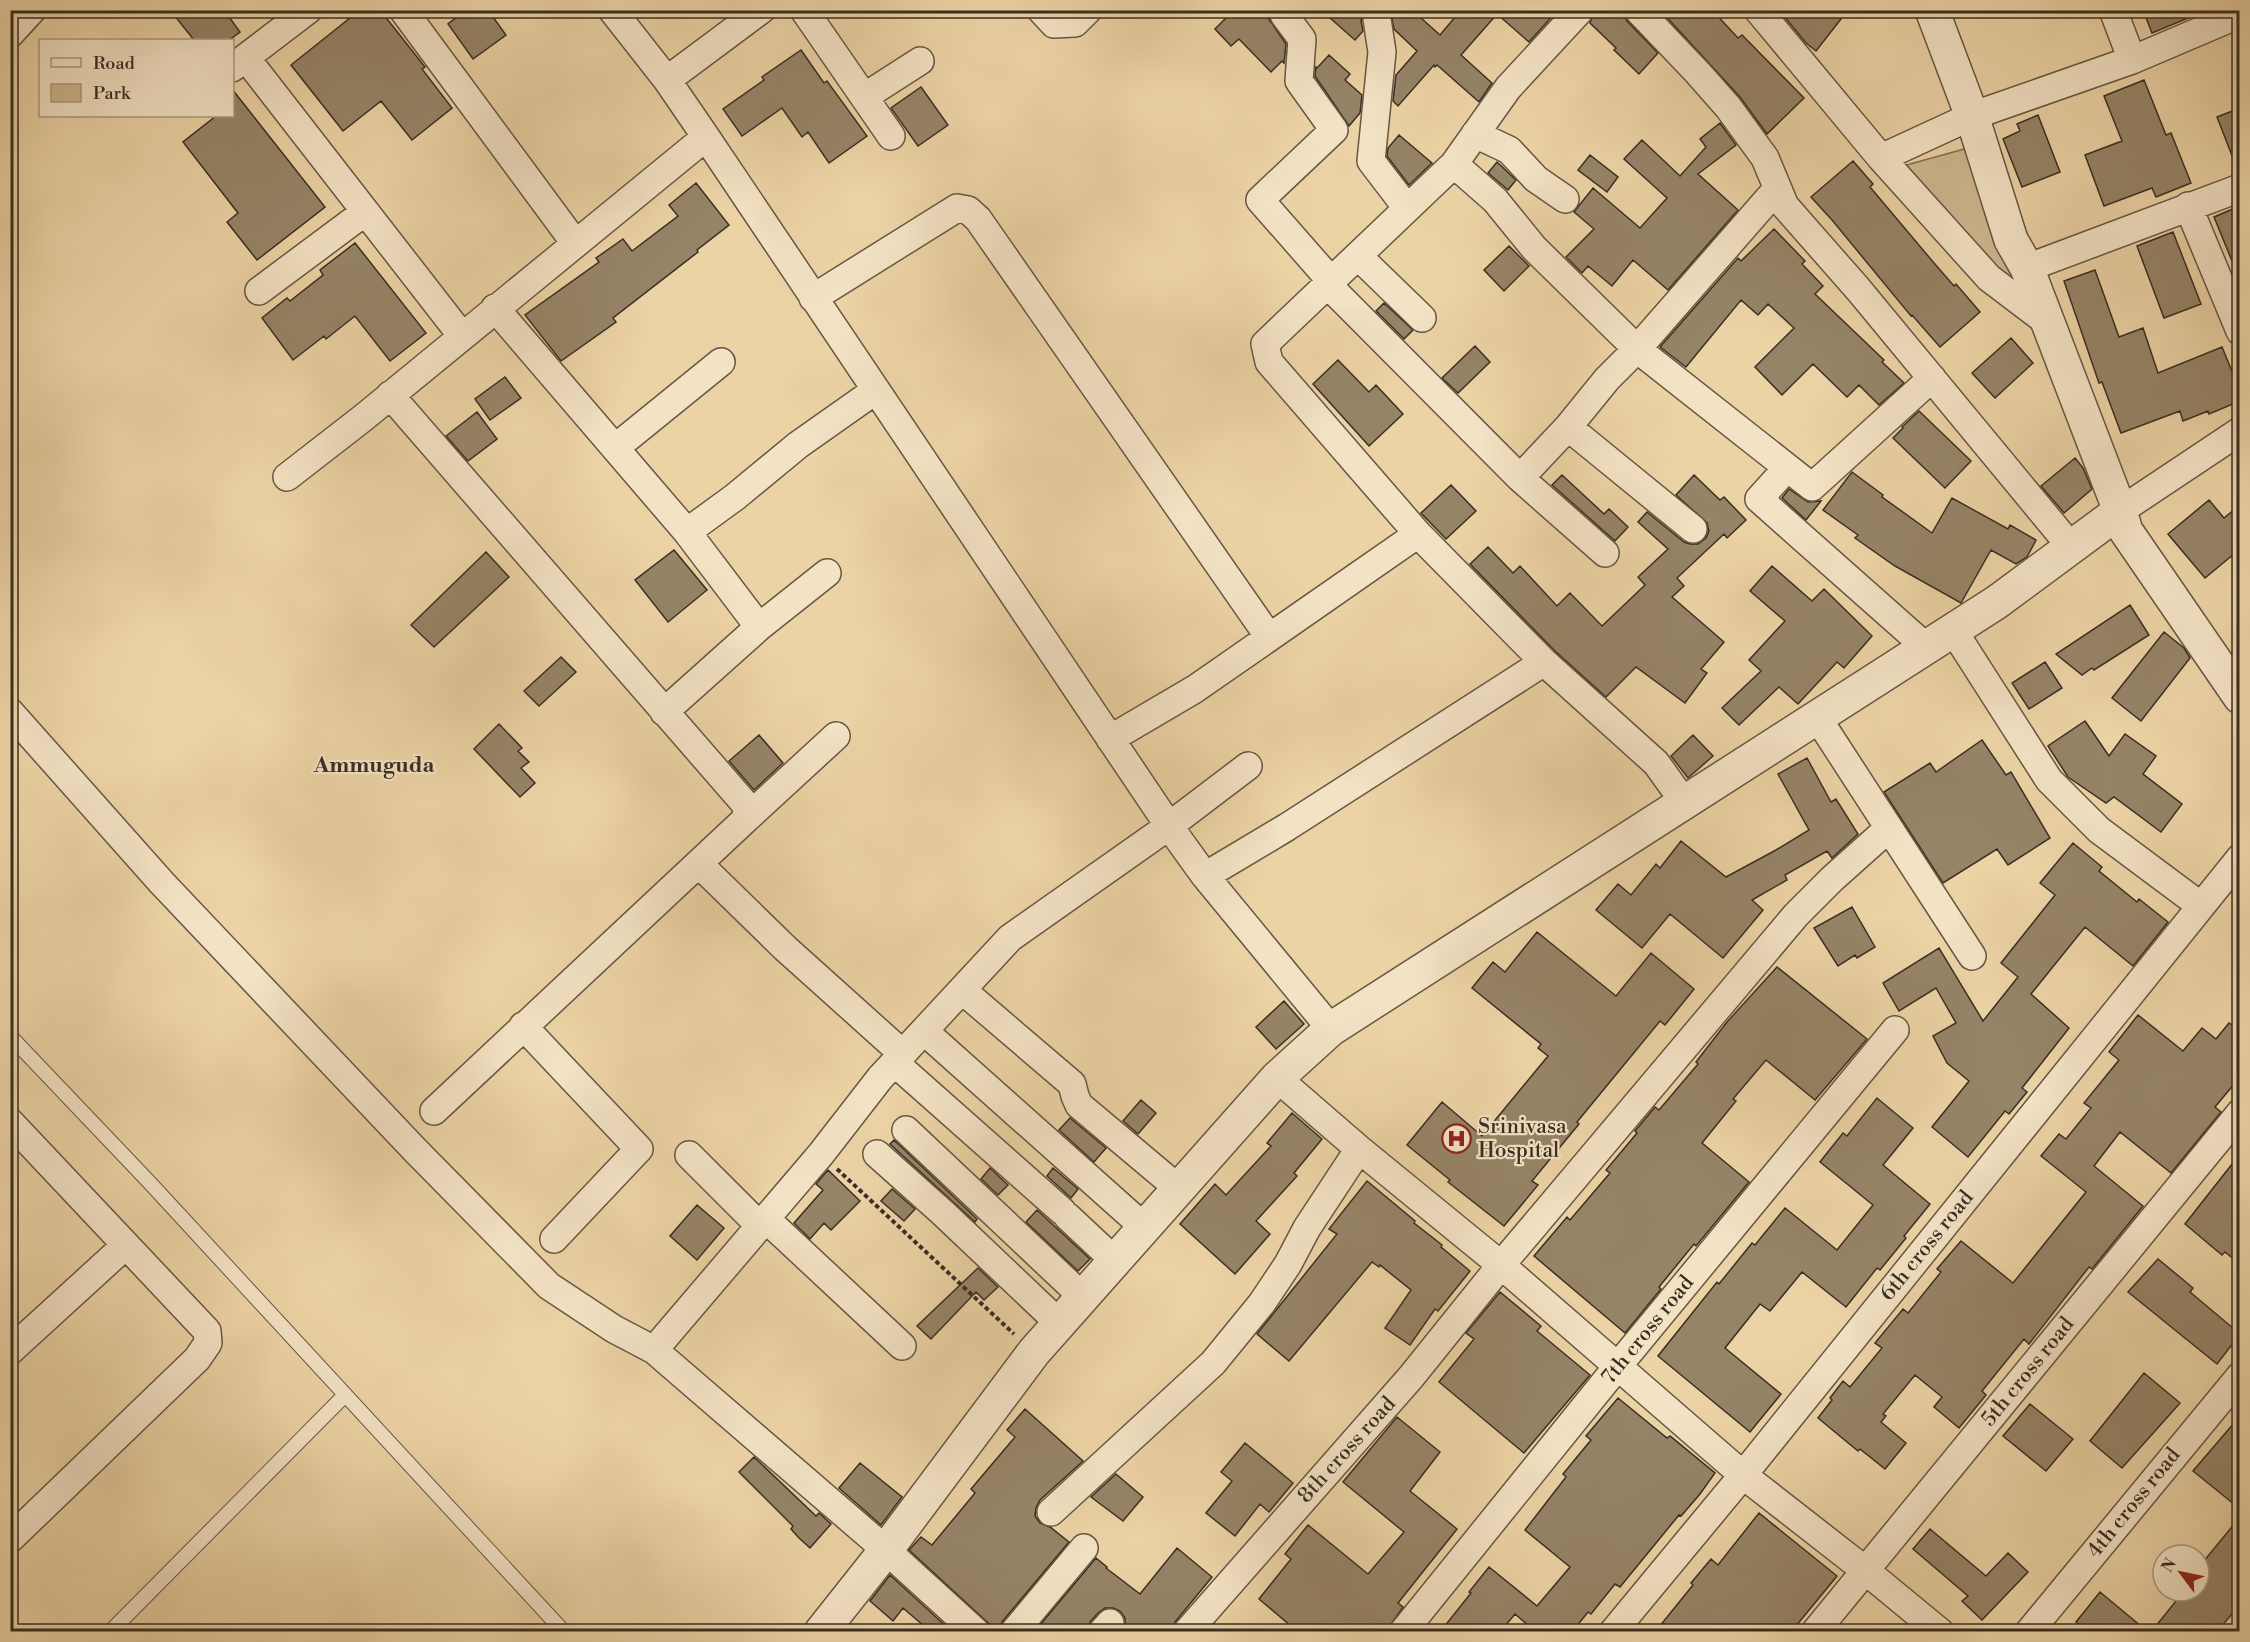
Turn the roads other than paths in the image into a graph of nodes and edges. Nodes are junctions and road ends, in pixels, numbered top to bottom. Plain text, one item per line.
1 (32, 10) edge
2 (308, 10) edge
3 (404, 10) edge
4 (612, 10) edge
5 (761, 10) edge
6 (804, 10) edge
7 (1041, 10) edge
8 (1088, 10) edge
9 (1289, 10) edge
10 (1580, 10) edge
11 (1638, 10) edge
12 (1758, 10) edge
13 (1932, 10) edge
14 (2114, 10) edge
15 (2240, 14) edge
16 (1377, 19) dead end
17 (10, 34) edge
18 (2132, 60) junction
19 (920, 61) dead end
20 (239, 63) edge
21 (667, 80) junction
22 (864, 97) junction
23 (1972, 116) junction
24 (1475, 134) junction
25 (891, 136) dead end
26 (706, 137) junction
27 (1881, 158) junction
28 (1454, 164) junction
29 (2240, 188) edge
30 (1778, 189) junction
31 (1565, 199) dead end
32 (2188, 206) junction
33 (1407, 208) junction
34 (365, 212) junction
35 (575, 243) junction
36 (1358, 256) junction
37 (2027, 268) junction
38 (1330, 283) junction
39 (259, 291) dead end
40 (813, 298) junction
41 (495, 308) junction
42 (1422, 318) dead end
43 (2047, 322) junction
44 (2240, 331) edge
45 (462, 336) junction
46 (1637, 349) junction
47 (721, 362) dead end
48 (1932, 378) junction
49 (876, 390) junction
50 (390, 395) junction
51 (1568, 427) junction
52 (2240, 431) edge
53 (615, 448) junction
54 (1787, 468) junction
55 (287, 477) dead end
56 (1520, 478) junction
57 (2120, 511) junction
58 (1693, 529) dead end
59 (687, 532) junction
60 (1418, 534) junction
61 (2073, 548) junction
62 (1605, 553) dead end
63 (827, 573) dead end
64 (759, 627) junction
65 (1269, 637) junction
66 (1939, 638) junction
67 (1544, 662) junction
68 (2234, 679) edge
69 (10, 712) edge
70 (664, 712) junction
71 (1817, 717) junction
72 (836, 736) dead end
73 (1110, 739) junction
74 (1248, 766) dead end
75 (1684, 802) junction
76 (747, 818) junction
77 (1170, 826) junction
78 (1889, 828) junction
79 (2240, 858) edge
80 (699, 864) junction
81 (1205, 876) junction
82 (2201, 906) junction
83 (1972, 956) dead end
84 (962, 990) junction
85 (523, 1026) junction
86 (1331, 1029) junction
87 (1895, 1030) dead end
88 (924, 1031) junction
89 (10, 1036) edge
90 (899, 1059) junction
91 (1277, 1078) junction
92 (434, 1112) dead end
93 (2240, 1113) edge
94 (906, 1130) dead end
95 (15, 1136) edge
96 (1359, 1149) junction
97 (877, 1154) dead end
98 (688, 1155) dead end
99 (1179, 1189) junction
100 (762, 1221) junction
101 (1145, 1228) junction
102 (554, 1239) dead end
103 (126, 1245) junction
104 (1115, 1260) junction
105 (1501, 1265) junction
106 (1083, 1297) junction
107 (1060, 1324) junction
108 (902, 1346) dead end
109 (654, 1350) junction
110 (10, 1351) edge
111 (1617, 1366) junction
112 (2240, 1376) edge
113 (345, 1395) junction
114 (1743, 1475) junction
115 (1051, 1512) dead end
116 (10, 1539) edge
117 (1084, 1548) dead end
118 (886, 1550) junction
119 (1866, 1570) junction
120 (110, 1632) edge
121 (564, 1632) edge
122 (821, 1632) edge
123 (976, 1632) edge
124 (1014, 1632) edge
125 (1186, 1632) edge
126 (1403, 1632) edge
127 (1613, 1632) edge
128 (1815, 1632) edge
129 (1940, 1632) edge
130 (2029, 1632) edge

1 - 17 street
2 - 20 street
3 - 35 street
4 - 21 street
5 - 21 street
6 - 22 street
7 - 8 street
9 - 38 street
10 - 24 street
11 - 30 street
12 - 27 street
13 - 23 street
14 - 18 street
15 - 18 street
16 - 33 street
18 - 23 street
19 - 22 street
20 - 34 street
21 - 26 street
22 - 25 street
23 - 27 street
23 - 37 street
24 - 28 street
24 - 31 street
26 - 35 street
26 - 40 street
27 - 43 street
28 - 33 street
28 - 46 street
29 - 32 street
30 - 46 street
30 - 48 street
32 - 37 street
32 - 44 street
33 - 36 street
34 - 39 street
34 - 45 street
35 - 41 street
36 - 38 street
36 - 42 street
37 - 43 street
38 - 56 street
38 - 60 street
40 - 49 street
40 - 65 street
41 - 45 street
41 - 53 street
43 - 57 street
45 - 50 street
46 - 51 street
46 - 54 street
47 - 53 street
48 - 54 street
48 - 61 street
49 - 59 street
49 - 73 street
50 - 55 street
50 - 70 street
51 - 56 street
51 - 58 street
52 - 57 street
53 - 59 street
54 - 66 street
56 - 62 street
57 - 61 street
57 - 68 street
59 - 64 street
60 - 65 street
60 - 67 street
61 - 66 street
63 - 64 street
64 - 70 street
65 - 73 street
66 - 71 street
66 - 82 street
67 - 75 street
67 - 81 street
69 - 109 street
70 - 76 street
71 - 75 street
71 - 78 street
72 - 76 street
73 - 77 street
74 - 77 street
75 - 86 street
76 - 80 street
77 - 81 street
77 - 84 street
78 - 83 street
78 - 105 street, 8th cross road
79 - 82 street, 6th cross road
80 - 85 street
80 - 90 street
81 - 86 street
82 - 114 street, 6th cross road
84 - 88 street
84 - 99 street
85 - 92 street
85 - 102 street
86 - 91 street
87 - 111 street, 7th cross road
88 - 90 street
88 - 101 street
89 - 113 lane
90 - 100 street
90 - 104 street
91 - 96 street
91 - 99 street
93 - 119 street, 5th cross road
94 - 106 street
95 - 103 street
96 - 105 street
96 - 115 street
97 - 107 street
98 - 100 street
99 - 101 street
100 - 108 street
100 - 109 street
101 - 104 street
103 - 110 street
103 - 116 street
104 - 106 street
105 - 111 street
105 - 125 street, 8th cross road
106 - 107 street
107 - 118 street
109 - 118 street
111 - 114 street
111 - 126 street, 7th cross road
112 - 130 street, 4th cross road
113 - 120 lane
113 - 121 lane
114 - 119 street
114 - 127 street, 6th cross road
117 - 124 street
118 - 122 street
118 - 123 street
119 - 128 street, 5th cross road
119 - 129 street

